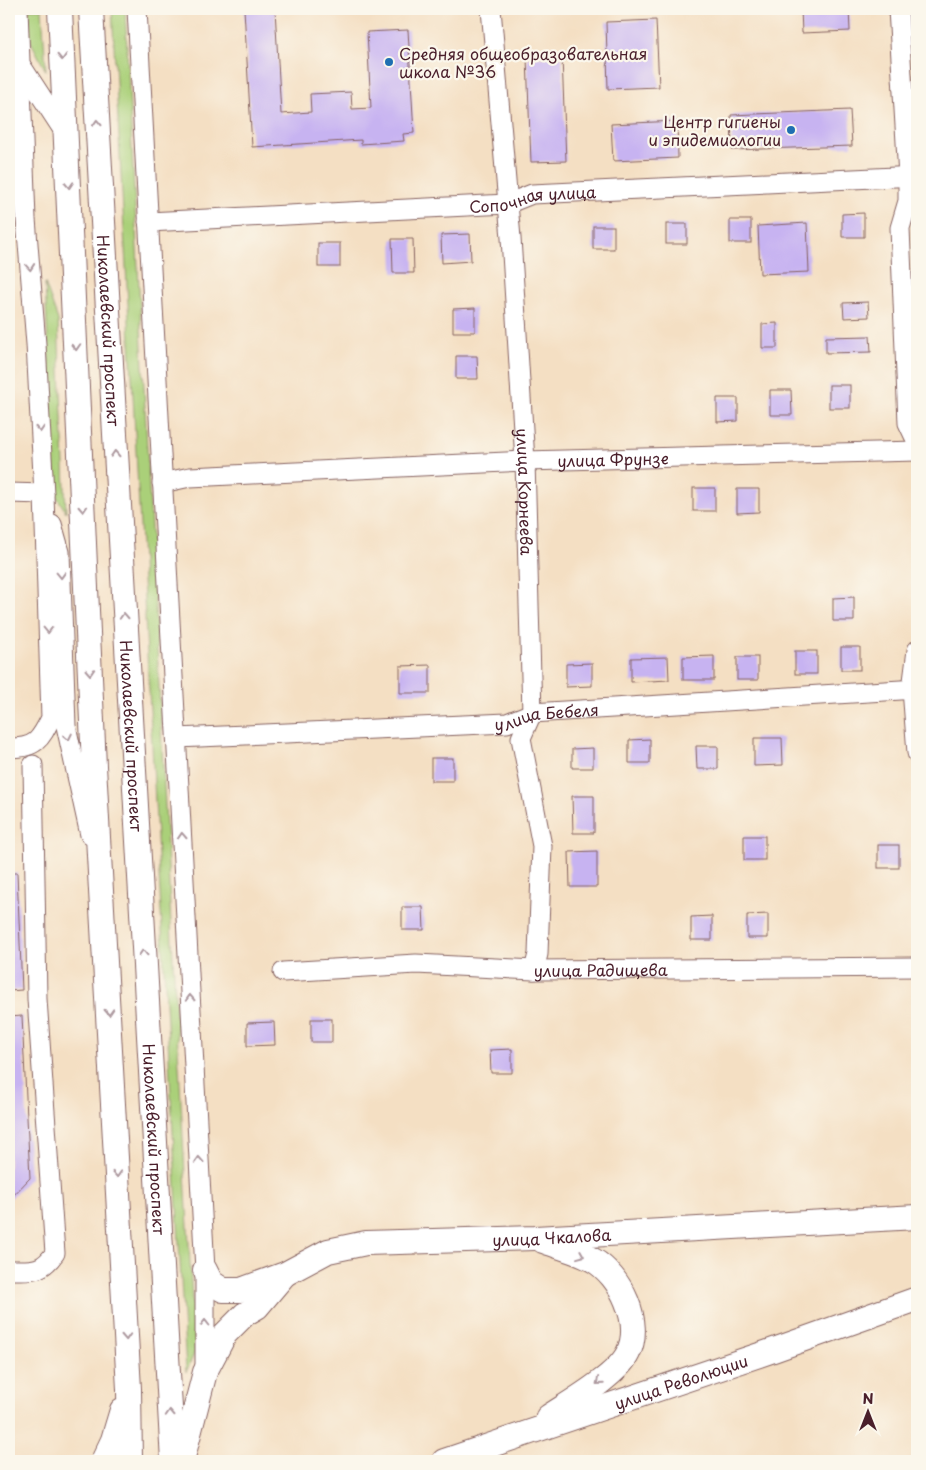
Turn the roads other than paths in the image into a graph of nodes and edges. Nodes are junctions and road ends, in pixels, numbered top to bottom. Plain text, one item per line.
1 (18, 9) edge
2 (60, 9) edge
3 (91, 9) edge
4 (137, 9) edge
5 (491, 9) edge
6 (898, 9) edge
7 (21, 66) junction
8 (66, 136) junction
9 (913, 176) edge
10 (507, 204) junction
11 (17, 219) edge
12 (148, 222) junction
13 (917, 442) edge
14 (917, 451) edge
15 (525, 461) junction
16 (162, 483) junction
17 (9, 493) edge
18 (44, 494) junction
19 (917, 650) edge
20 (914, 689) edge
21 (532, 713) junction
22 (177, 738) junction
23 (11, 748) edge
24 (917, 753) edge
25 (33, 765) dead end
26 (103, 893) junction
27 (917, 966) edge
28 (534, 970) junction
29 (283, 972) dead end
30 (917, 1217) edge
31 (535, 1238) junction
32 (9, 1270) edge
33 (205, 1270) junction
34 (285, 1274) junction
35 (917, 1299) edge
36 (206, 1372) junction
37 (128, 1389) junction
38 (517, 1437) junction
39 (103, 1461) edge
40 (130, 1461) edge
41 (172, 1461) edge
42 (182, 1461) edge
43 (444, 1461) edge

1 - 7 street
2 -> 8 main road, Николаевский проспект
41 -> 3 main road, Николаевский проспект
4 - 12 street
5 - 10 street, улица Корнеева
6 - 9 street
7 - 8 street
7 - 11 street
8 -> 26 main road, Николаевский проспект
9 - 10 street, Сопочная улица
9 - 13 street
10 - 12 street, Сопочная улица
10 - 15 street, улица Корнеева
11 -> 18 street
12 - 16 street
14 - 15 street, улица Фрунзе
15 - 16 street, улица Фрунзе
15 - 21 street, улица Корнеева
16 - 22 street
17 - 18 street
18 -> 23 street
18 -> 26 street
19 - 20 street
20 - 21 street, улица Бебеля
20 - 24 street
21 - 22 street, улица Бебеля
21 - 28 street, улица Корнеева
33 -> 22 street
25 - 32 street
26 -> 37 main road, Николаевский проспект
27 - 28 street, улица Радищева
28 - 29 street, улица Радищева
30 - 31 main road, улица Чкалова
31 - 34 main road, улица Чкалова
31 -> 38 main road
33 - 34 main road, улица Чкалова
36 -> 33 street
34 - 36 main road
35 - 38 main road, улица Революции
36 - 42 main road
37 - 39 main road
37 - 40 main road, Николаевский проспект
38 - 43 main road, улица Революции

